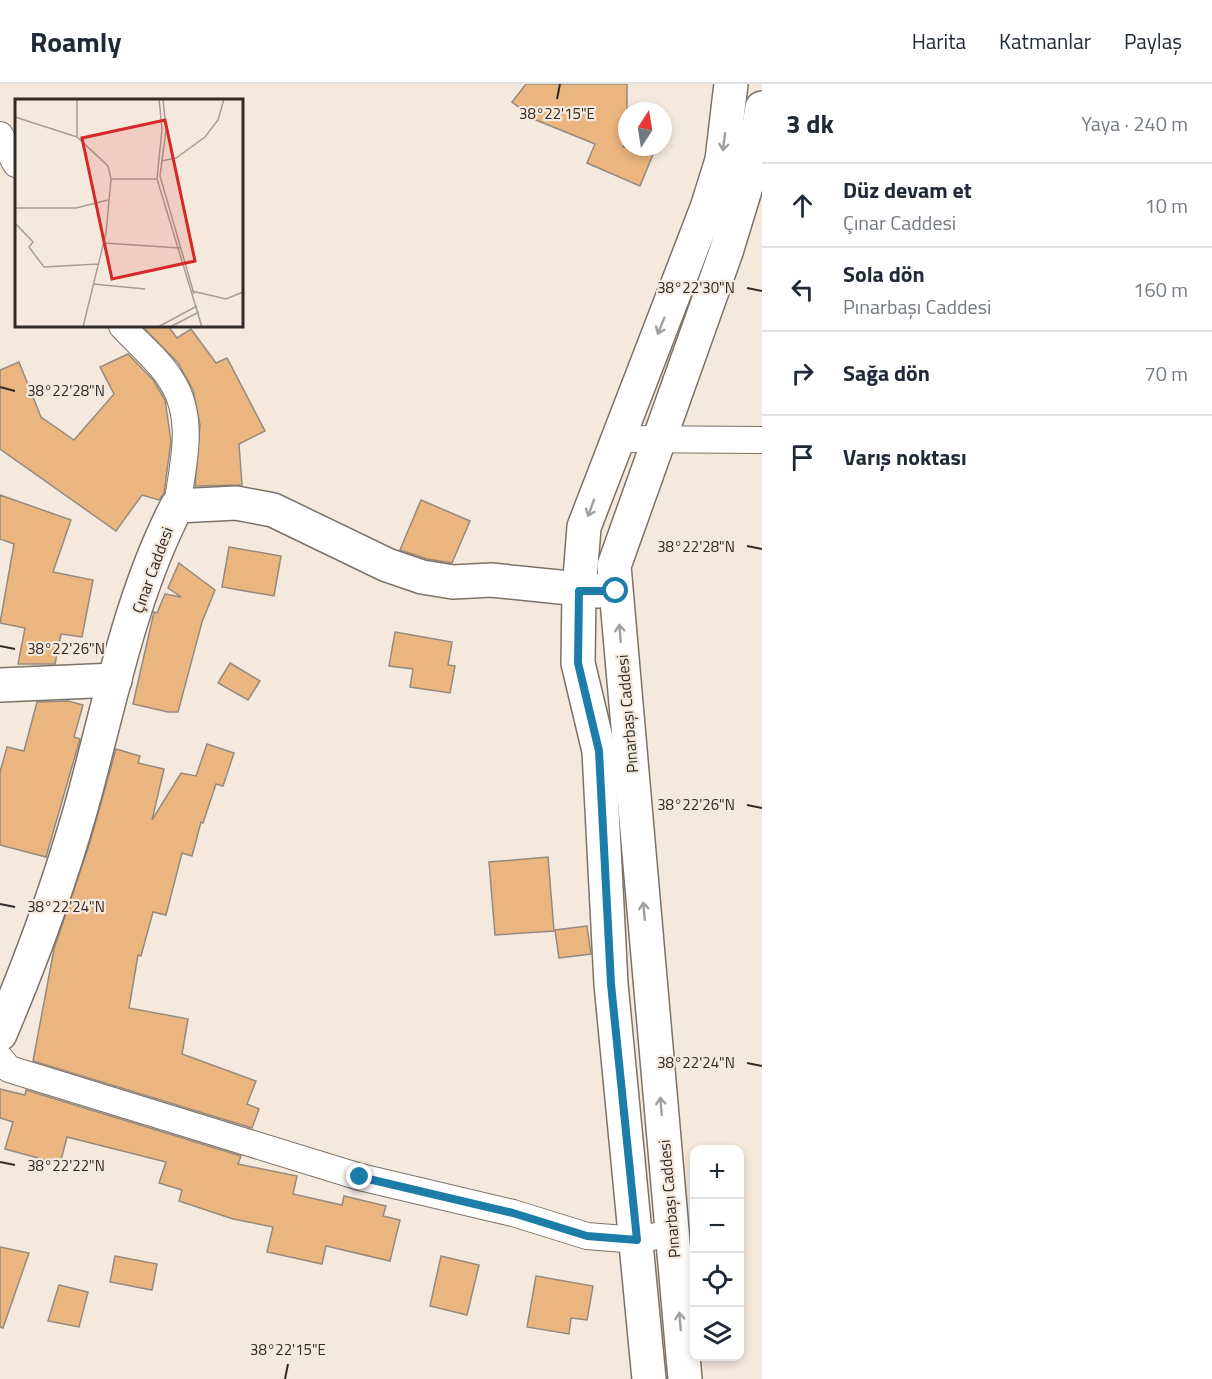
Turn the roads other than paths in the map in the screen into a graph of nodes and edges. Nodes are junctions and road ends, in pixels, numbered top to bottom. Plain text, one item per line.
1 (731, 84) edge
2 (762, 108) edge
3 (0, 135) edge
4 (15, 162) edge
5 (123, 327) edge
6 (617, 439) junction
7 (762, 440) edge
8 (660, 441) junction
9 (177, 506) junction
10 (579, 591) junction
11 (616, 591) junction
12 (115, 680) junction
13 (0, 685) edge
14 (0, 1034) edge
15 (0, 1058) edge
16 (672, 1233) junction
17 (637, 1240) junction
18 (649, 1379) edge
19 (685, 1379) edge

1 -> 6 street, Pınarbaşı Caddesi
2 - 8 street, Pınarbaşı Caddesi
3 - 4 street
5 - 9 street
6 - 8 street
6 -> 10 street, Pınarbaşı Caddesi
7 - 8 street
8 - 11 street, Pınarbaşı Caddesi
9 - 10 street, Çınar Caddesi
9 - 12 street, Çınar Caddesi
10 - 11 street, Çınar Caddesi
10 - 17 street, Pınarbaşı Caddesi
16 -> 11 street, Pınarbaşı Caddesi
12 - 13 street
12 - 14 street, Çınar Caddesi
15 - 17 street
16 - 17 street
19 -> 16 street, Pınarbaşı Caddesi
17 - 18 street, Pınarbaşı Caddesi

